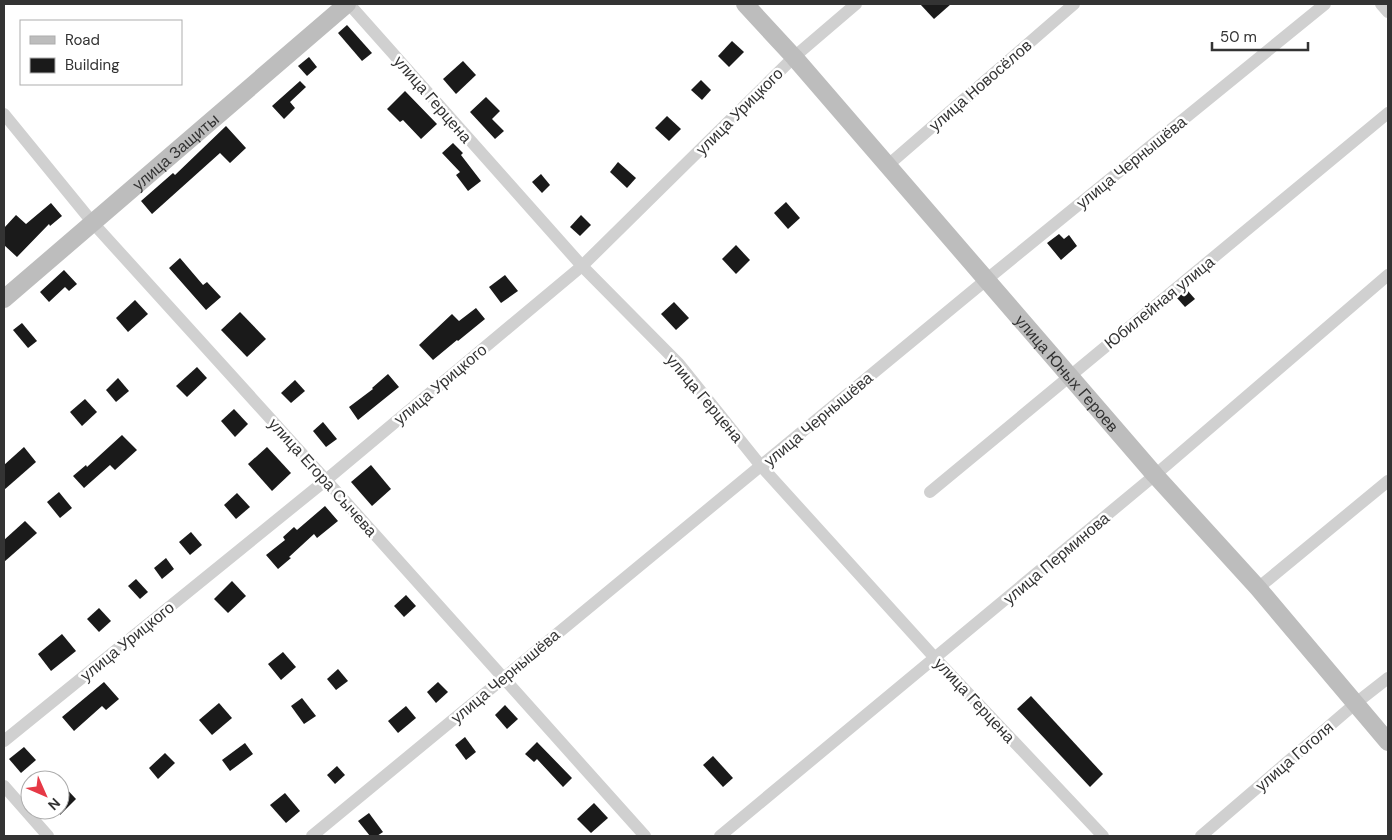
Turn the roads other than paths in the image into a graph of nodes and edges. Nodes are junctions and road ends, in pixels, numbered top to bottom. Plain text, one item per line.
1 (348, 4) edge
2 (745, 4) edge
3 (856, 4) edge
4 (1074, 4) edge
5 (1325, 4) edge
6 (1381, 4) edge
7 (1388, 12) edge
8 (794, 57) junction
9 (1388, 113) edge
10 (4, 114) edge
11 (887, 166) junction
12 (93, 223) junction
13 (582, 266) junction
14 (1388, 275) edge
15 (986, 280) junction
16 (4, 299) edge
17 (1069, 376) junction
18 (761, 466) junction
19 (1156, 475) junction
20 (326, 480) junction
21 (1388, 481) edge
22 (930, 492) dead end
23 (1258, 588) junction
24 (936, 658) junction
25 (502, 678) junction
26 (1388, 678) edge
27 (1356, 703) junction
28 (4, 740) edge
29 (1388, 742) edge
30 (4, 786) edge
31 (48, 836) edge
32 (312, 836) edge
33 (645, 836) edge
34 (720, 836) edge
35 (1103, 836) edge
36 (1200, 836) edge

1 - 12 street, улица Защиты
1 - 13 street, улица Герцена
2 - 8 street, улица Юных Героев
3 - 8 street, улица Урицкого
4 - 11 street, улица Новосёлов
5 - 15 street, улица Чернышёва
6 - 7 street
8 - 11 street, улица Юных Героев
8 - 13 street, улица Урицкого
9 - 17 street, Юбилейная улица
10 - 12 street, улица Егора Сычева
11 - 15 street, улица Юных Героев
12 - 16 street, улица Защиты
12 - 20 street, улица Егора Сычева
13 - 18 street, улица Герцена
13 - 20 street, улица Урицкого
14 - 19 street, улица Перминова
15 - 17 street, улица Юных Героев
15 - 18 street, улица Чернышёва
17 - 19 street, улица Юных Героев
17 - 22 street, Юбилейная улица
18 - 24 street, улица Герцена
18 - 25 street, улица Чернышёва
19 - 23 street, улица Юных Героев
19 - 24 street, улица Перминова
20 - 25 street, улица Егора Сычева
20 - 28 street, улица Урицкого
21 - 23 street
23 - 27 street, улица Юных Героев
24 - 34 street, улица Перминова
24 - 35 street, улица Герцена
25 - 32 street, улица Чернышёва
25 - 33 street, улица Егора Сычева
26 - 27 street, улица Гоголя
27 - 29 street, улица Юных Героев
27 - 36 street, улица Гоголя
30 - 31 street

